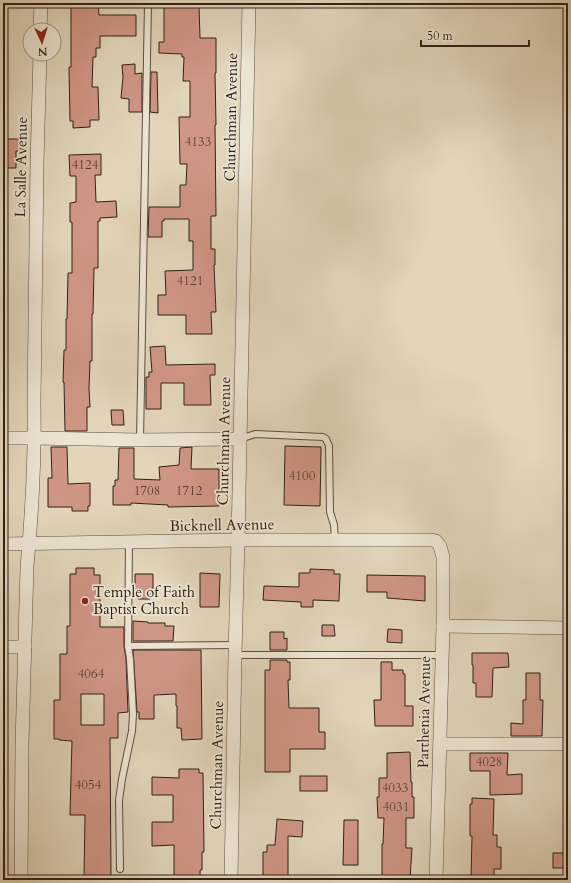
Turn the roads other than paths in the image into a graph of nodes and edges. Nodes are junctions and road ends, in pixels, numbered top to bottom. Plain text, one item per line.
1 (41, 3) edge
2 (148, 3) edge
3 (249, 3) edge
4 (40, 22) edge
5 (40, 62) edge
6 (3, 438) edge
7 (34, 438) junction
8 (240, 439) junction
9 (140, 440) junction
10 (238, 540) junction
11 (335, 540) junction
12 (129, 542) junction
13 (3, 544) edge
14 (29, 544) junction
15 (440, 546) joint
16 (443, 626) junction
17 (568, 628) edge
18 (128, 646) junction
19 (3, 647) edge
20 (25, 647) junction
21 (235, 650) junction
22 (442, 655) junction
23 (440, 744) junction
24 (568, 744) edge
25 (120, 869) dead end
26 (21, 880) edge
27 (231, 880) edge
28 (436, 880) edge

1 - 4 street
2 - 9 lane
3 - 8 street, Churchman Avenue
5 - 7 street, La Salle Avenue
6 - 7 street
7 - 9 street
7 - 14 street, La Salle Avenue
8 - 9 street
8 - 10 street, Churchman Avenue
8 - 11 lane
10 - 11 street, Bicknell Avenue
10 - 12 street, Bicknell Avenue
10 - 21 street, Churchman Avenue
11 - 15 street, Bicknell Avenue
12 - 14 street, Bicknell Avenue
12 - 18 lane
13 - 14 street, Bicknell Avenue
14 - 20 street, La Salle Avenue
15 - 16 street, Parthenia Avenue
16 - 17 street
16 - 22 street, Parthenia Avenue
18 - 21 lane
18 - 25 lane
19 - 20 street
20 - 26 street, La Salle Avenue
21 - 22 lane
21 - 27 street, Churchman Avenue
22 - 23 street, Parthenia Avenue
23 - 24 street
23 - 28 street, Parthenia Avenue

